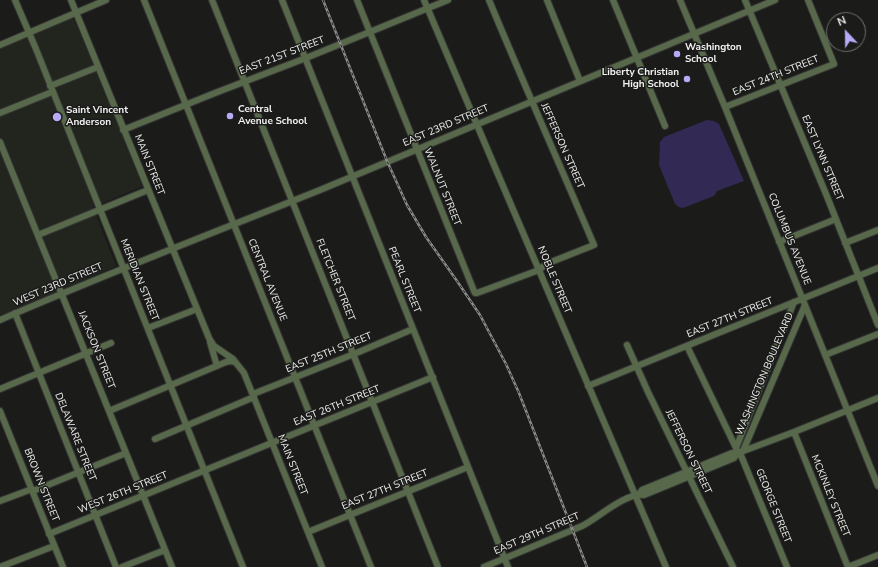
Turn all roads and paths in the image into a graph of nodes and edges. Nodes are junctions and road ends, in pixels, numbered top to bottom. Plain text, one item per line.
1 (15, 0) edge
2 (71, 0) edge
3 (106, 0) edge
4 (144, 0) edge
5 (212, 0) edge
6 (282, 0) edge
7 (357, 0) edge
8 (424, 0) edge
9 (448, 0) edge
10 (489, 0) edge
11 (547, 0) edge
12 (613, 0) edge
13 (680, 0) edge
14 (745, 0) edge
15 (775, 0) edge
16 (808, 0) edge
17 (428, 8) junction
18 (749, 10) junction
19 (76, 13) junction
20 (370, 32) junction
21 (29, 33) junction
22 (694, 33) junction
23 (0, 45) edge
24 (636, 57) junction
25 (306, 58) junction
26 (98, 66) junction
27 (580, 81) junction
28 (245, 82) junction
29 (780, 85) junction
30 (51, 89) junction
31 (532, 101) junction
32 (186, 104) junction
33 (725, 107) junction
34 (0, 113) edge
35 (477, 124) junction
36 (665, 126) dead end
37 (123, 130) junction
38 (0, 142) edge
39 (416, 149) junction
40 (352, 176) junction
41 (148, 190) junction
42 (293, 201) junction
43 (100, 210) junction
44 (836, 219) junction
45 (234, 224) junction
46 (878, 230) edge
47 (38, 235) junction
48 (779, 242) junction
49 (845, 243) junction
50 (172, 249) junction
51 (878, 268) edge
52 (124, 269) junction
53 (539, 270) junction
54 (858, 276) junction
55 (62, 294) junction
56 (794, 302) junction
57 (803, 302) junction
58 (197, 308) junction
59 (16, 313) junction
60 (0, 320) edge
61 (878, 325) edge
62 (148, 328) junction
63 (413, 330) junction
64 (878, 334) edge
65 (208, 338) junction
66 (111, 343) dead end
67 (627, 345) dead end
68 (687, 346) junction
69 (86, 354) junction
70 (354, 354) junction
71 (825, 355) junction
72 (235, 362) junction
73 (217, 366) junction
74 (636, 366) junction
75 (39, 373) junction
76 (295, 377) junction
77 (433, 378) junction
78 (171, 385) junction
79 (588, 386) junction
80 (0, 390) edge
81 (253, 396) junction
82 (878, 398) edge
83 (373, 402) junction
84 (848, 410) junction
85 (0, 411) edge
86 (109, 411) junction
87 (187, 425) junction
88 (314, 426) junction
89 (794, 432) junction
90 (155, 439) dead end
91 (272, 443) junction
92 (739, 451) junction
93 (126, 453) junction
94 (468, 467) junction
95 (205, 470) junction
96 (79, 472) junction
97 (688, 474) junction
98 (878, 486) edge
99 (32, 490) junction
100 (409, 491) junction
101 (637, 495) junction
102 (143, 496) junction
103 (0, 501) edge
104 (96, 515) junction
105 (350, 515) junction
106 (308, 532) junction
107 (49, 534) junction
108 (54, 546) junction
109 (164, 550) junction
110 (878, 554) edge
111 (505, 558) junction
112 (0, 567) edge
113 (63, 567) edge
114 (116, 567) edge
115 (122, 567) edge
116 (172, 567) edge
117 (243, 567) edge
118 (322, 567) edge
119 (371, 567) edge
120 (438, 567) edge
121 (484, 567) edge
122 (508, 567) edge
123 (666, 567) edge
124 (733, 567) edge
125 (787, 567) edge
126 (848, 567) edge

1 - 21 street, MERIDIAN STREET
2 - 19 street, MAIN STREET
3 - 19 street
4 - 32 street, CENTRAL AVENUE
5 - 28 street, FLETCHER STREET
6 - 25 street, PEARL STREET
7 - 20 street, WALNUT STREET
8 - 17 street, NOBLE STREET
9 - 17 street, EAST 21ST STREET
10 - 31 street, JEFFERSON STREET
11 - 27 street
12 - 24 street
13 - 22 street, COLUMBUS AVENUE
14 - 18 street, EAST LYNN STREET
15 - 18 street, EAST 23RD STREET
16 - 29 street, EAST 24TH STREET
17 - 20 street, EAST 21ST STREET
17 - 35 street, NOBLE STREET
18 - 22 street, EAST 23RD STREET
18 - 29 street, EAST LYNN STREET
19 - 21 street
19 - 26 street, MAIN STREET
20 - 25 street, EAST 21ST STREET
20 - 39 street, WALNUT STREET
21 - 23 street
21 - 30 street, MERIDIAN STREET
22 - 24 street, EAST 23RD STREET
22 - 33 street, COLUMBUS AVENUE
24 - 27 street, EAST 23RD STREET
24 - 36 street
25 - 28 street, EAST 21ST STREET
25 - 40 street, PEARL STREET
26 - 30 street
26 - 37 street, MAIN STREET
27 - 31 street, EAST 23RD STREET
28 - 32 street, EAST 21ST STREET
28 - 42 street, FLETCHER STREET
29 - 33 street, EAST 24TH STREET
29 - 44 street, EAST LYNN STREET
30 - 34 street
30 - 43 street, MERIDIAN STREET
31 - 35 street, EAST 23RD STREET
31 - 53 street, JEFFERSON STREET
32 - 37 street, EAST 21ST STREET
32 - 45 street, CENTRAL AVENUE
33 - 48 street, COLUMBUS AVENUE
35 - 39 street, EAST 23RD STREET
35 - 53 street, NOBLE STREET
37 - 41 street, MAIN STREET
38 - 47 street, JACKSON STREET
39 - 40 street, EAST 23RD STREET
39 - 53 street, WALNUT STREET
40 - 42 street, EAST 23RD STREET
40 - 63 street, PEARL STREET
41 - 43 street
41 - 50 street, MAIN STREET
42 - 45 street, EAST 23RD STREET
42 - 70 street, FLETCHER STREET
43 - 47 street
43 - 52 street, MERIDIAN STREET
44 - 48 street
44 - 49 street, EAST LYNN STREET
45 - 50 street, EAST 23RD STREET
45 - 76 street, CENTRAL AVENUE
46 - 49 street
47 - 55 street, JACKSON STREET
48 - 57 street, COLUMBUS AVENUE
49 - 54 street, EAST LYNN STREET
50 - 52 street, EAST 23RD STREET
50 - 58 street, MAIN STREET
51 - 54 street, EAST 27TH STREET
52 - 55 street, WEST 23RD STREET
52 - 62 street, MERIDIAN STREET
53 - 79 street, NOBLE STREET
54 - 57 street, EAST 27TH STREET
54 - 61 street, EAST LYNN STREET
55 - 59 street, WEST 23RD STREET
55 - 69 street, JACKSON STREET
56 - 57 street, EAST 27TH STREET
56 - 68 street, EAST 27TH STREET
56 - 92 street, WASHINGTON BOULEVARD
57 - 71 street, COLUMBUS AVENUE
57 - 92 street, WASHINGTON BOULEVARD
58 - 62 street
58 - 65 street, MAIN STREET
59 - 60 street, WEST 23RD STREET
59 - 75 street, DELAWARE STREET
62 - 78 street, MERIDIAN STREET
63 - 70 street, EAST 25TH STREET
63 - 77 street, PEARL STREET
64 - 71 street
65 - 72 street, MAIN STREET
65 - 73 street, MAIN STREET
66 - 69 street
67 - 74 street, JEFFERSON STREET
68 - 74 street, EAST 27TH STREET
68 - 92 street, GEORGE STREET
69 - 75 street
69 - 86 street, JACKSON STREET
70 - 76 street, EAST 25TH STREET
70 - 83 street, FLETCHER STREET
71 - 84 street, COLUMBUS AVENUE
72 - 73 street
72 - 81 street, MAIN STREET
73 - 78 street
74 - 79 street, EAST 27TH STREET
74 - 97 street, JEFFERSON STREET
75 - 80 street
75 - 96 street, DELAWARE STREET
76 - 81 street, EAST 25TH STREET
76 - 88 street, CENTRAL AVENUE
77 - 83 street, EAST 26TH STREET
77 - 94 street, PEARL STREET
78 - 86 street
78 - 87 street, MERIDIAN STREET
79 - 101 street, NOBLE STREET
81 - 87 street, EAST 25TH STREET
81 - 91 street, MAIN STREET
82 - 84 street, EAST 29TH STREET
83 - 88 street, EAST 26TH STREET
83 - 100 street, FLETCHER STREET
84 - 89 street, EAST 29TH STREET
84 - 98 street, COLUMBUS AVENUE
85 - 99 street, BROWN STREET
86 - 93 street, JACKSON STREET
87 - 90 street, EAST 25TH STREET
87 - 95 street, MERIDIAN STREET
88 - 91 street, EAST 26TH STREET
88 - 105 street, CENTRAL AVENUE
89 - 92 street, EAST 29TH STREET
89 - 126 street, MCKINLEY STREET
91 - 95 street, EAST 26TH STREET
91 - 106 street, MAIN STREET
92 - 97 street, EAST 29TH STREET
92 - 125 street, GEORGE STREET
93 - 96 street
93 - 102 street, JACKSON STREET
94 - 100 street, EAST 27TH STREET
94 - 111 street, PEARL STREET
95 - 102 street, WEST 26TH STREET
95 - 117 street, MERIDIAN STREET
96 - 99 street
96 - 104 street, DELAWARE STREET
97 - 101 street, EAST 29TH STREET
97 - 124 street, JEFFERSON STREET
99 - 103 street
99 - 107 street, BROWN STREET
100 - 105 street, EAST 27TH STREET
100 - 120 street, FLETCHER STREET
101 - 111 street, EAST 29TH STREET
101 - 123 street, NOBLE STREET
102 - 104 street, WEST 26TH STREET
102 - 109 street, JACKSON STREET
104 - 107 street, WEST 26TH STREET
104 - 114 street, DELAWARE STREET
105 - 106 street, EAST 27TH STREET
105 - 119 street, CENTRAL AVENUE
106 - 118 street, MAIN STREET
107 - 108 street, BROWN STREET
108 - 112 street
108 - 113 street, BROWN STREET
109 - 115 street
109 - 116 street, JACKSON STREET
110 - 126 street
111 - 121 street, EAST 29TH STREET
111 - 122 street, PEARL STREET

